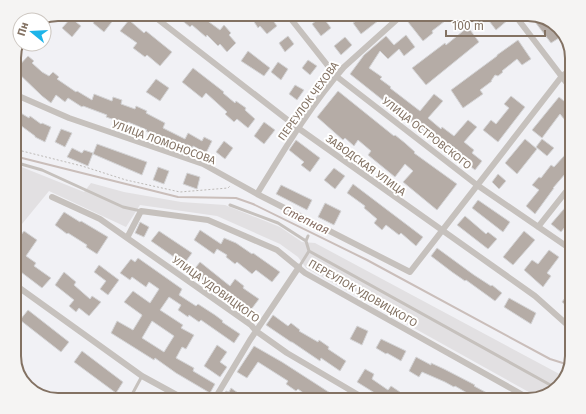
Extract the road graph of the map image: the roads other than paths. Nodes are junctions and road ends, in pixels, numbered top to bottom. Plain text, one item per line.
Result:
1 (159, 21) edge
2 (293, 21) edge
3 (395, 21) edge
4 (519, 21) edge
5 (565, 74) edge
6 (336, 76) junction
7 (562, 76) junction
8 (565, 80) edge
9 (21, 97) edge
10 (298, 128) junction
11 (21, 164) edge
12 (477, 185) junction
13 (565, 193) edge
14 (258, 194) junction
15 (52, 197) dead end
16 (230, 204) dead end
17 (141, 211) junction
18 (538, 227) junction
19 (441, 230) junction
20 (308, 236) dead end
21 (127, 238) junction
22 (306, 241) junction
23 (565, 245) edge
24 (309, 251) junction
25 (299, 267) junction
26 (21, 289) edge
27 (565, 323) edge
28 (256, 331) junction
29 (142, 376) junction
30 (550, 385) edge
31 (133, 393) edge
32 (173, 393) edge
33 (218, 393) edge
34 (355, 393) edge
35 (519, 393) edge

1 - 10 street, ЗАВОДСКАЯ УЛИЦА
2 - 6 street, УЛИЦА ОСТРОВСКОГО
3 - 6 street, ПЕРЕУЛОК ЧЕХОВА
4 - 7 street
5 - 7 street
6 - 10 street, ПЕРЕУЛОК ЧЕХОВА
6 - 12 street, УЛИЦА ОСТРОВСКОГО
7 - 8 street
7 - 12 street
9 - 14 street, УЛИЦА ЛОМОНОСОВА
10 - 14 street, ПЕРЕУЛОК ЧЕХОВА
10 - 19 street, ЗАВОДСКАЯ УЛИЦА
11 - 17 lane
12 - 18 street, УЛИЦА ОСТРОВСКОГО
12 - 19 street
13 - 18 street
14 - 19 street, УЛИЦА ЛОМОНОСОВА
15 - 21 street, УЛИЦА УДОВИЦКОГО
16 - 22 lane
17 - 21 street
17 - 25 street, ПЕРЕУЛОК УДОВИЦКОГО
18 - 23 street, УЛИЦА ОСТРОВСКОГО
19 - 27 street, ЗАВОДСКАЯ УЛИЦА
20 - 22 lane
21 - 28 street, УЛИЦА УДОВИЦКОГО
22 - 24 lane
24 - 25 lane
24 - 30 lane
25 - 28 street
25 - 35 street, ПЕРЕУЛОК УДОВИЦКОГО
26 - 29 street
28 - 33 street
28 - 34 street, УЛИЦА УДОВИЦКОГО
29 - 31 lane
29 - 32 street

